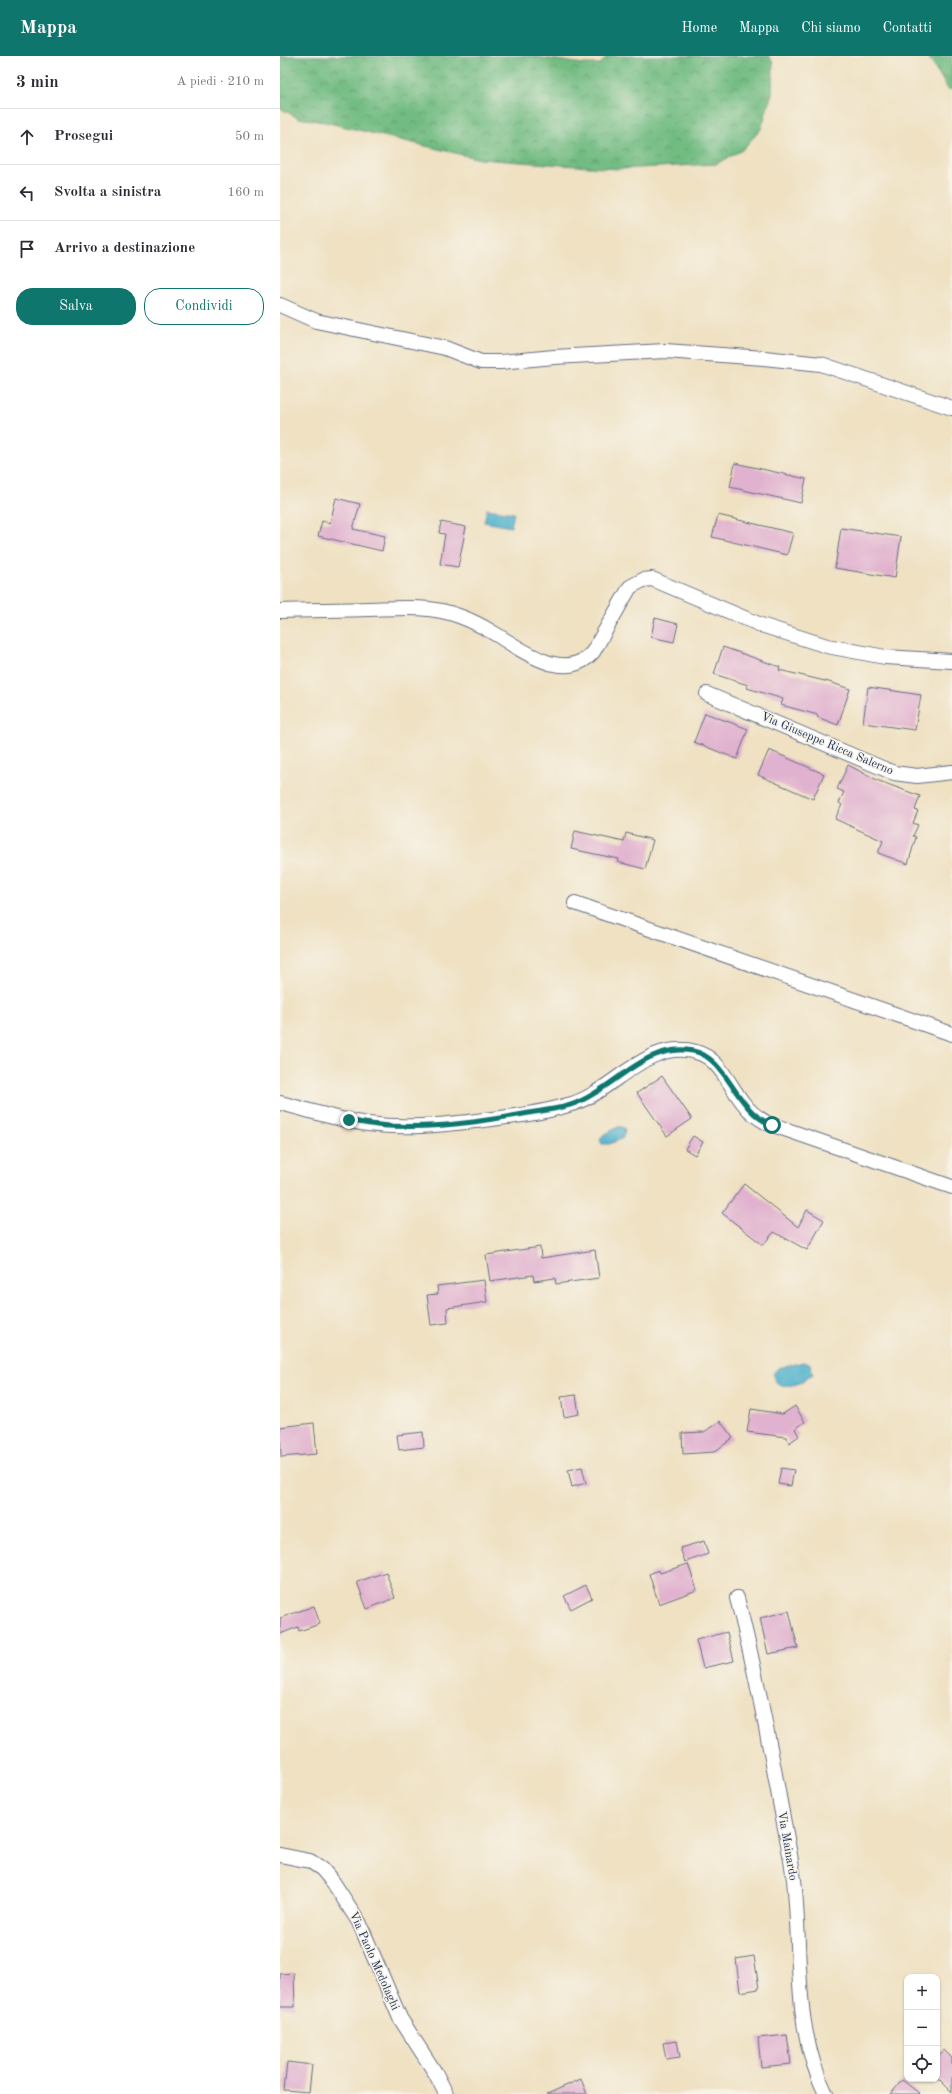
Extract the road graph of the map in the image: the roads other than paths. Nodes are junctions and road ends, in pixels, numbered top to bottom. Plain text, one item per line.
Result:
1 (280, 305) edge
2 (952, 408) edge
3 (280, 611) edge
4 (952, 661) edge
5 (707, 694) dead end
6 (952, 772) edge
7 (575, 903) dead end
8 (952, 1034) edge
9 (280, 1103) edge
10 (952, 1187) edge
11 (737, 1598) dead end
12 (280, 1855) edge
13 (446, 2094) edge
14 (826, 2094) edge

1 - 2 street
3 - 4 street
5 - 6 street, Via Giuseppe Ricca Salerno
7 - 8 street
9 - 10 street
11 - 14 street, Via Mainardo
12 - 13 street, Via Paolo Medolaghi

